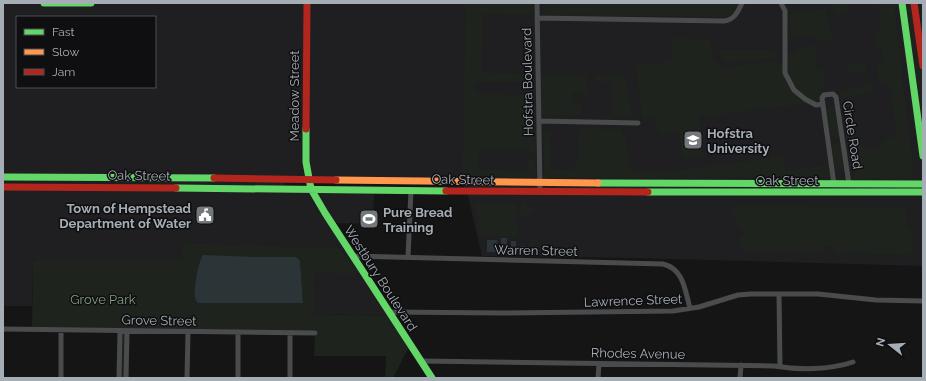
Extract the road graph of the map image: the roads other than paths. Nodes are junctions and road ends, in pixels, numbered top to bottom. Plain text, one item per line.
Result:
1 (44, 3) edge
2 (91, 3) edge
3 (307, 3) edge
4 (537, 3) edge
5 (742, 3) edge
6 (780, 3) edge
7 (902, 3) edge
8 (914, 3) edge
9 (537, 18) junction
10 (923, 66) edge
11 (823, 104) junction
12 (539, 122) junction
13 (638, 124) dead end
14 (923, 156) edge
15 (3, 177) edge
16 (131, 178) junction
17 (218, 178) junction
18 (309, 180) junction
19 (540, 183) junction
20 (687, 184) junction
21 (834, 184) junction
22 (849, 184) junction
23 (923, 184) edge
24 (3, 187) edge
25 (131, 187) junction
26 (218, 188) junction
27 (311, 190) junction
28 (327, 190) junction
29 (411, 190) junction
30 (540, 192) junction
31 (687, 192) junction
32 (923, 192) edge
33 (320, 204) junction
34 (353, 256) junction
35 (408, 257) junction
36 (779, 294) junction
37 (923, 301) edge
38 (690, 308) junction
39 (389, 312) junction
40 (3, 329) edge
41 (61, 330) junction
42 (120, 331) junction
43 (127, 331) junction
44 (188, 332) junction
45 (238, 332) junction
46 (290, 333) junction
47 (315, 333) dead end
48 (421, 361) junction
49 (853, 362) dead end
50 (598, 364) junction
51 (741, 365) junction
52 (780, 367) junction
53 (61, 378) edge
54 (119, 378) edge
55 (126, 378) edge
56 (187, 378) edge
57 (238, 378) edge
58 (290, 378) edge
59 (432, 378) edge
60 (598, 378) edge
61 (740, 378) edge

1 - 2 street
3 - 18 street, Meadow Street
4 - 9 street
5 - 9 street, Hofstra Boulevard
6 - 11 street
7 - 14 street
8 - 10 street
9 - 12 street, Hofstra Boulevard
11 - 21 street, Circle Road
11 - 22 street, Circle Road
12 - 13 street
12 - 19 street, Hofstra Boulevard
15 - 16 street, Oak Street
16 - 17 street, Oak Street
16 - 25 street
17 - 18 street, Oak Street
17 - 26 street
18 - 19 street, Oak Street
18 - 27 street, Meadow Street
19 - 20 street, Oak Street
19 - 30 street, Hofstra Boulevard
20 - 21 street, Oak Street
20 - 31 street
21 - 22 street, Oak Street
22 - 23 street, Oak Street
24 - 25 street, Oak Street
25 - 26 street, Oak Street
26 - 27 street, Oak Street
27 - 28 street, Oak Street
27 - 33 street, Westbury Boulevard
28 - 29 street, Oak Street
28 - 33 street
29 - 30 street, Oak Street
29 - 35 street
30 - 31 street, Oak Street
31 - 32 street, Oak Street
33 - 34 street, Westbury Boulevard
34 - 35 street, Warren Street
34 - 39 street, Westbury Boulevard
35 - 38 street, Warren Street
36 - 37 street, Lawrence Street
36 - 38 street, Lawrence Street
36 - 52 street
38 - 39 street, Lawrence Street
39 - 48 street, Westbury Boulevard
40 - 41 street, Grove Street
41 - 42 street, Grove Street
41 - 53 street
42 - 43 street, Grove Street
42 - 54 street
43 - 44 street, Grove Street
43 - 55 street
44 - 45 street, Grove Street
44 - 56 street
45 - 46 street, Grove Street
45 - 57 street
46 - 47 street, Grove Street
46 - 58 street
48 - 50 street, Rhodes Avenue
48 - 59 street, Westbury Boulevard
49 - 52 street, Rhodes Avenue
50 - 51 street, Rhodes Avenue
50 - 60 street
51 - 52 street, Rhodes Avenue
51 - 61 street

